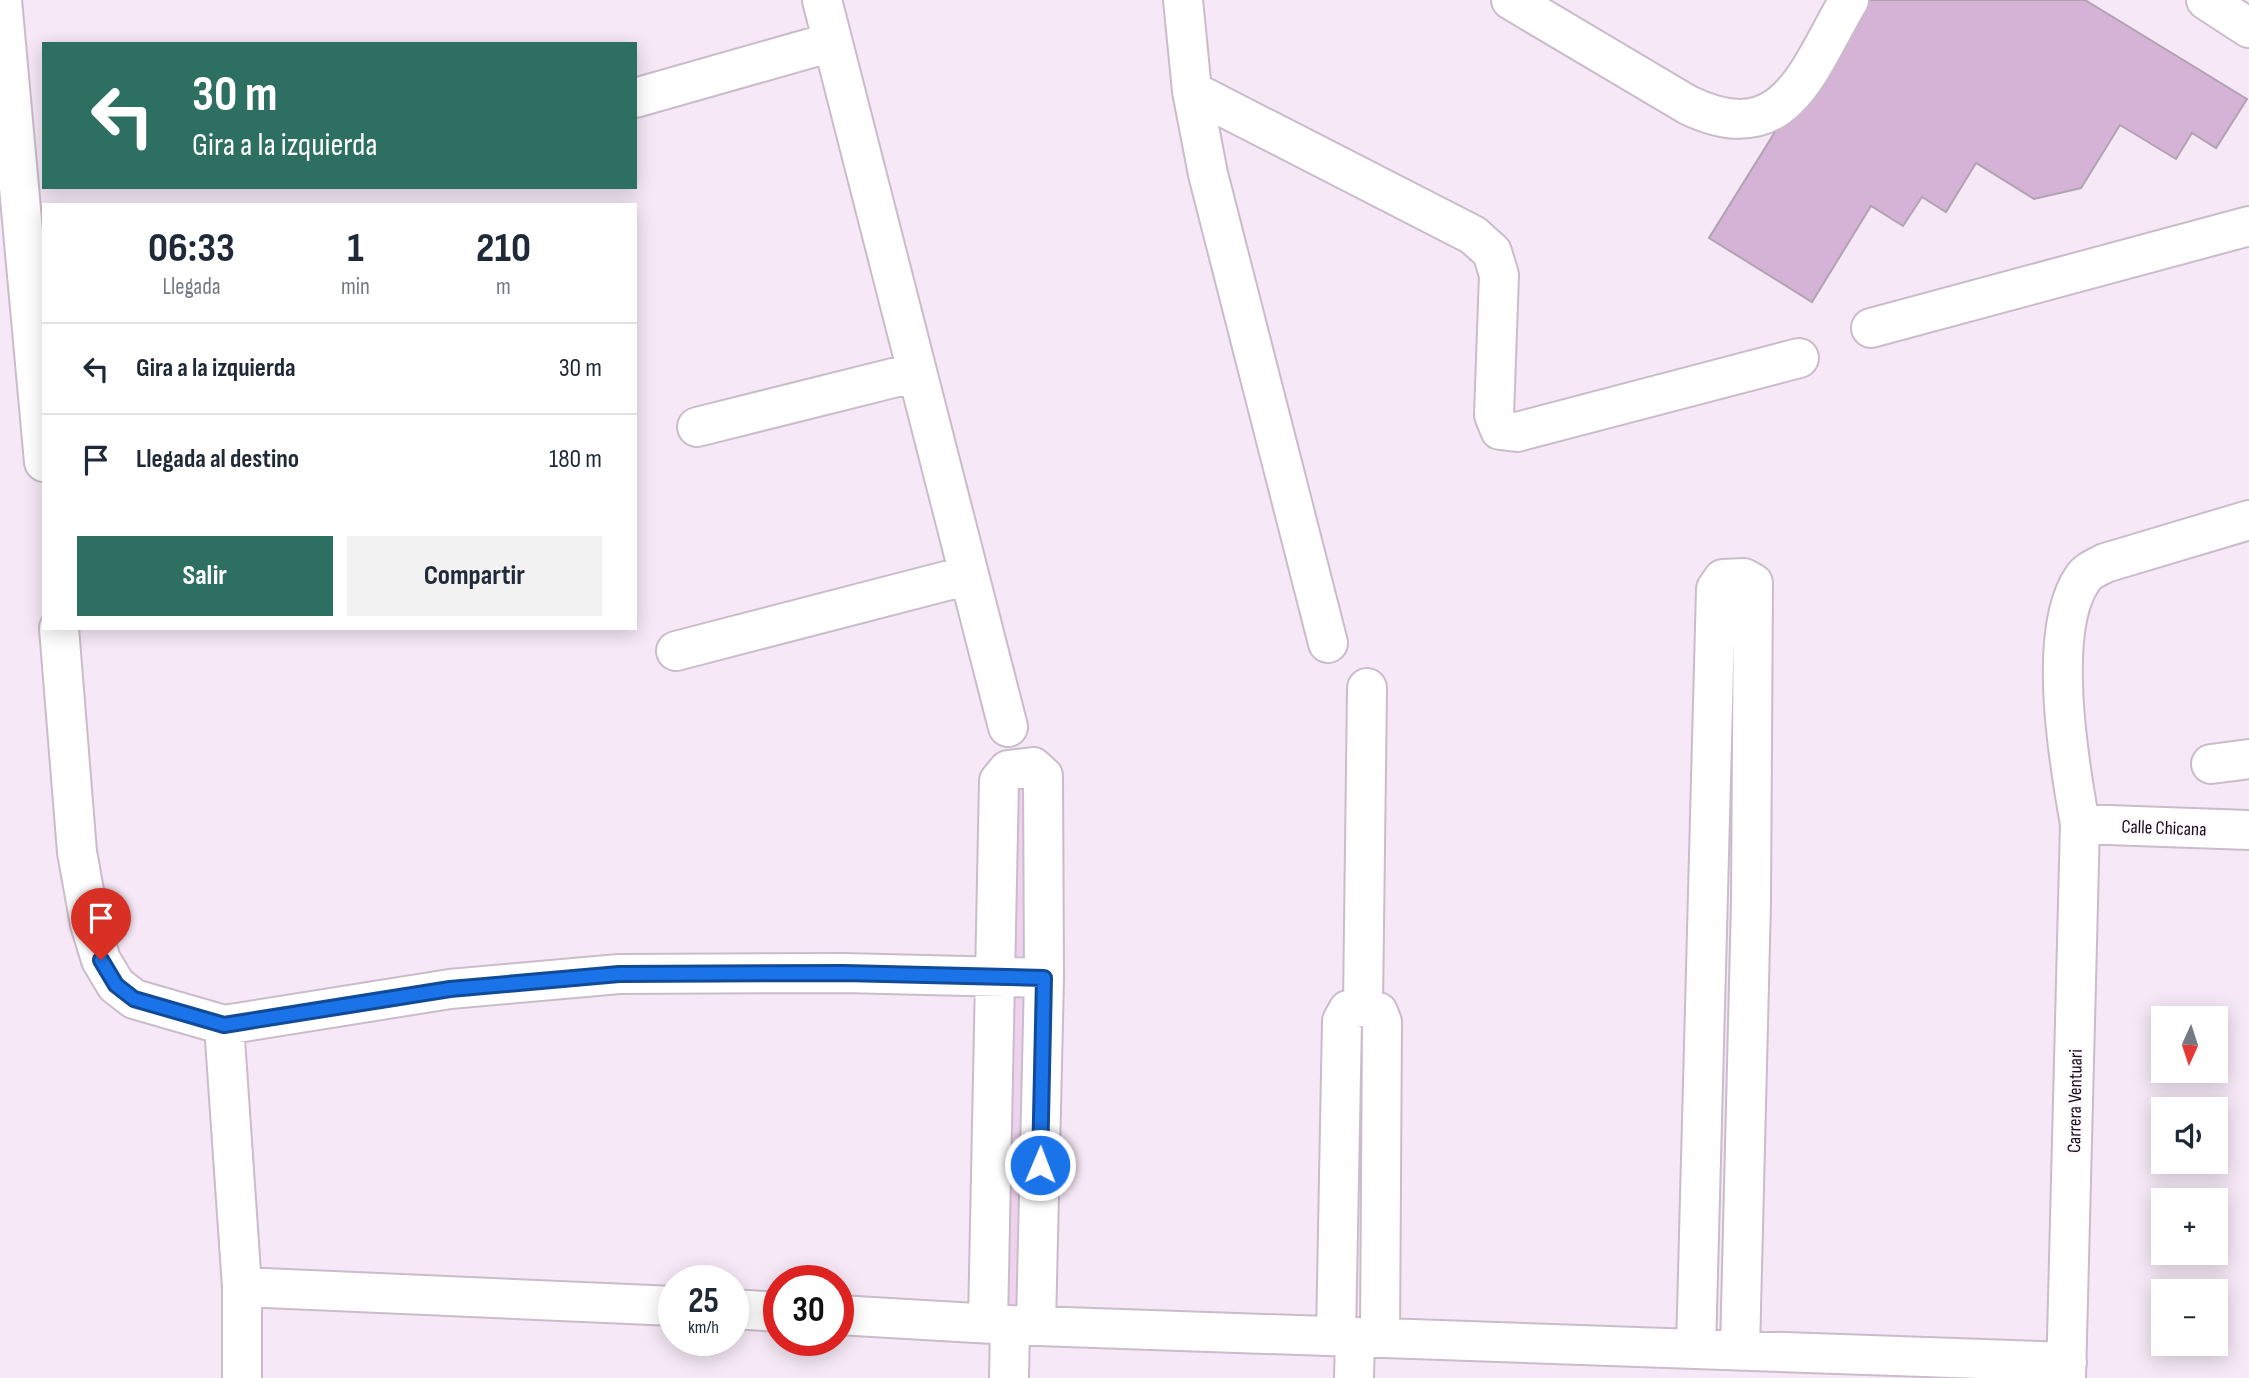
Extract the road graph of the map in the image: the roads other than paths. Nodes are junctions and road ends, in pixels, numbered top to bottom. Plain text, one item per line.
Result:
1 (2, 0) edge
2 (822, 0) edge
3 (1183, 0) edge
4 (1511, 0) edge
5 (1849, 0) edge
6 (2206, 0) edge
7 (2249, 28) edge
8 (832, 42) junction
9 (1192, 91) junction
10 (637, 97) edge
11 (2249, 226) edge
12 (1871, 328) dead end
13 (1798, 358) dead end
14 (917, 372) junction
15 (697, 427) dead end
16 (42, 440) edge
17 (2249, 520) edge
18 (969, 575) junction
19 (59, 630) edge
20 (1328, 643) dead end
21 (676, 651) dead end
22 (1367, 688) dead end
23 (1008, 727) dead end
24 (2249, 759) edge
25 (2211, 764) dead end
26 (2080, 824) junction
27 (2249, 830) edge
28 (1708, 901) junction
29 (1751, 902) junction
30 (995, 976) junction
31 (1044, 978) junction
32 (224, 1025) junction
33 (242, 1287) junction
34 (658, 1305) edge
35 (854, 1316) edge
36 (1012, 1325) junction
37 (1357, 1337) junction
38 (1717, 1356) edge
39 (2066, 1370) edge
40 (242, 1378) edge
41 (1009, 1378) edge
42 (1354, 1378) edge

1 - 16 street
2 - 8 street
3 - 9 street
4 - 5 street
6 - 7 street
8 - 10 street
8 - 14 street
9 - 13 street
9 - 20 street
11 - 12 street
14 - 15 street
14 - 18 street
17 - 26 street, Carrera Ventuari
18 - 21 street
18 - 23 street
19 - 32 street
22 - 37 street
24 - 25 street
26 - 27 street, Calle Chicana
26 - 39 street, Carrera Ventuari
28 - 29 street
28 - 29 street
28 - 38 street
29 - 38 street
30 - 31 street
30 - 31 street
30 - 32 street
30 - 36 street
31 - 36 street
32 - 33 street
33 - 34 street
33 - 40 street
35 - 36 street
36 - 37 street
36 - 41 street
37 - 38 street
37 - 42 street
38 - 39 street

